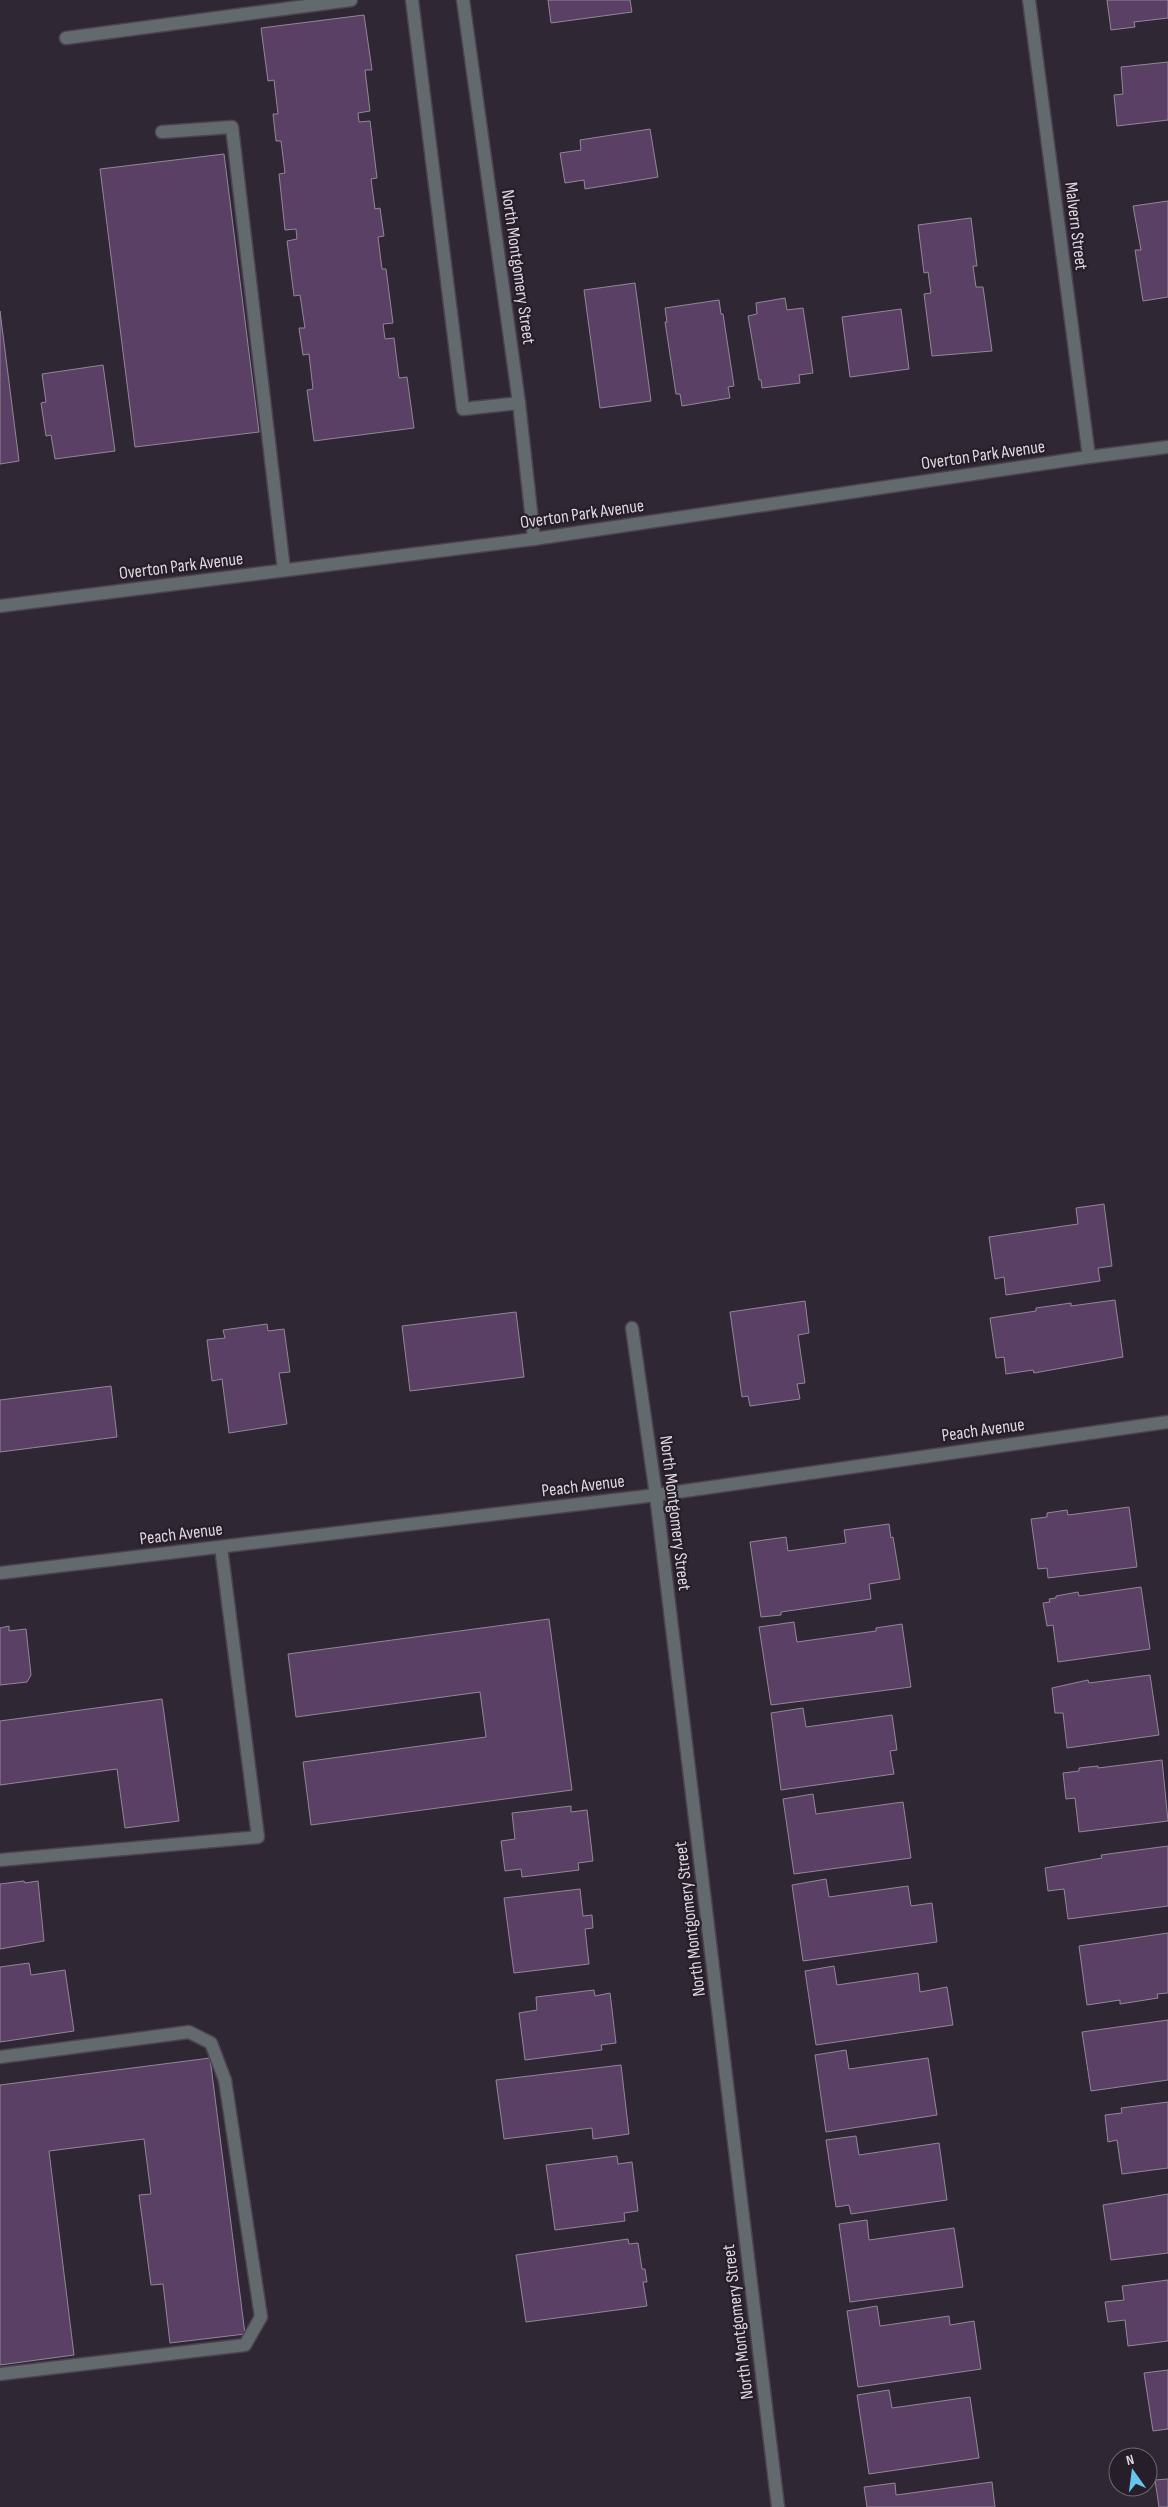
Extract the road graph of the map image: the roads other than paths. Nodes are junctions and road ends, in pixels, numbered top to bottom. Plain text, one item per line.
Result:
1 (351, 0) edge
2 (412, 0) edge
3 (462, 0) edge
4 (1029, 0) edge
5 (66, 38) dead end
6 (162, 132) dead end
7 (520, 403) junction
8 (1168, 447) edge
9 (1089, 457) junction
10 (534, 539) junction
11 (284, 570) junction
12 (0, 606) edge
13 (632, 1328) dead end
14 (1168, 1422) edge
15 (656, 1494) junction
16 (221, 1547) junction
17 (0, 1573) edge
18 (0, 1860) edge
19 (0, 2057) edge
20 (0, 2374) edge
21 (778, 2507) edge

1 - 5 street
2 - 7 street
3 - 7 street, North Montgomery Street
4 - 9 street, Malvern Street
6 - 11 street
7 - 10 street, North Montgomery Street
8 - 9 street, Overton Park Avenue
9 - 10 street, Overton Park Avenue
10 - 11 street, Overton Park Avenue
11 - 12 street, Overton Park Avenue
13 - 15 street, North Montgomery Street
14 - 15 street, Peach Avenue
15 - 16 street, Peach Avenue
15 - 21 street, North Montgomery Street
16 - 17 street, Peach Avenue
16 - 18 street
19 - 20 street

